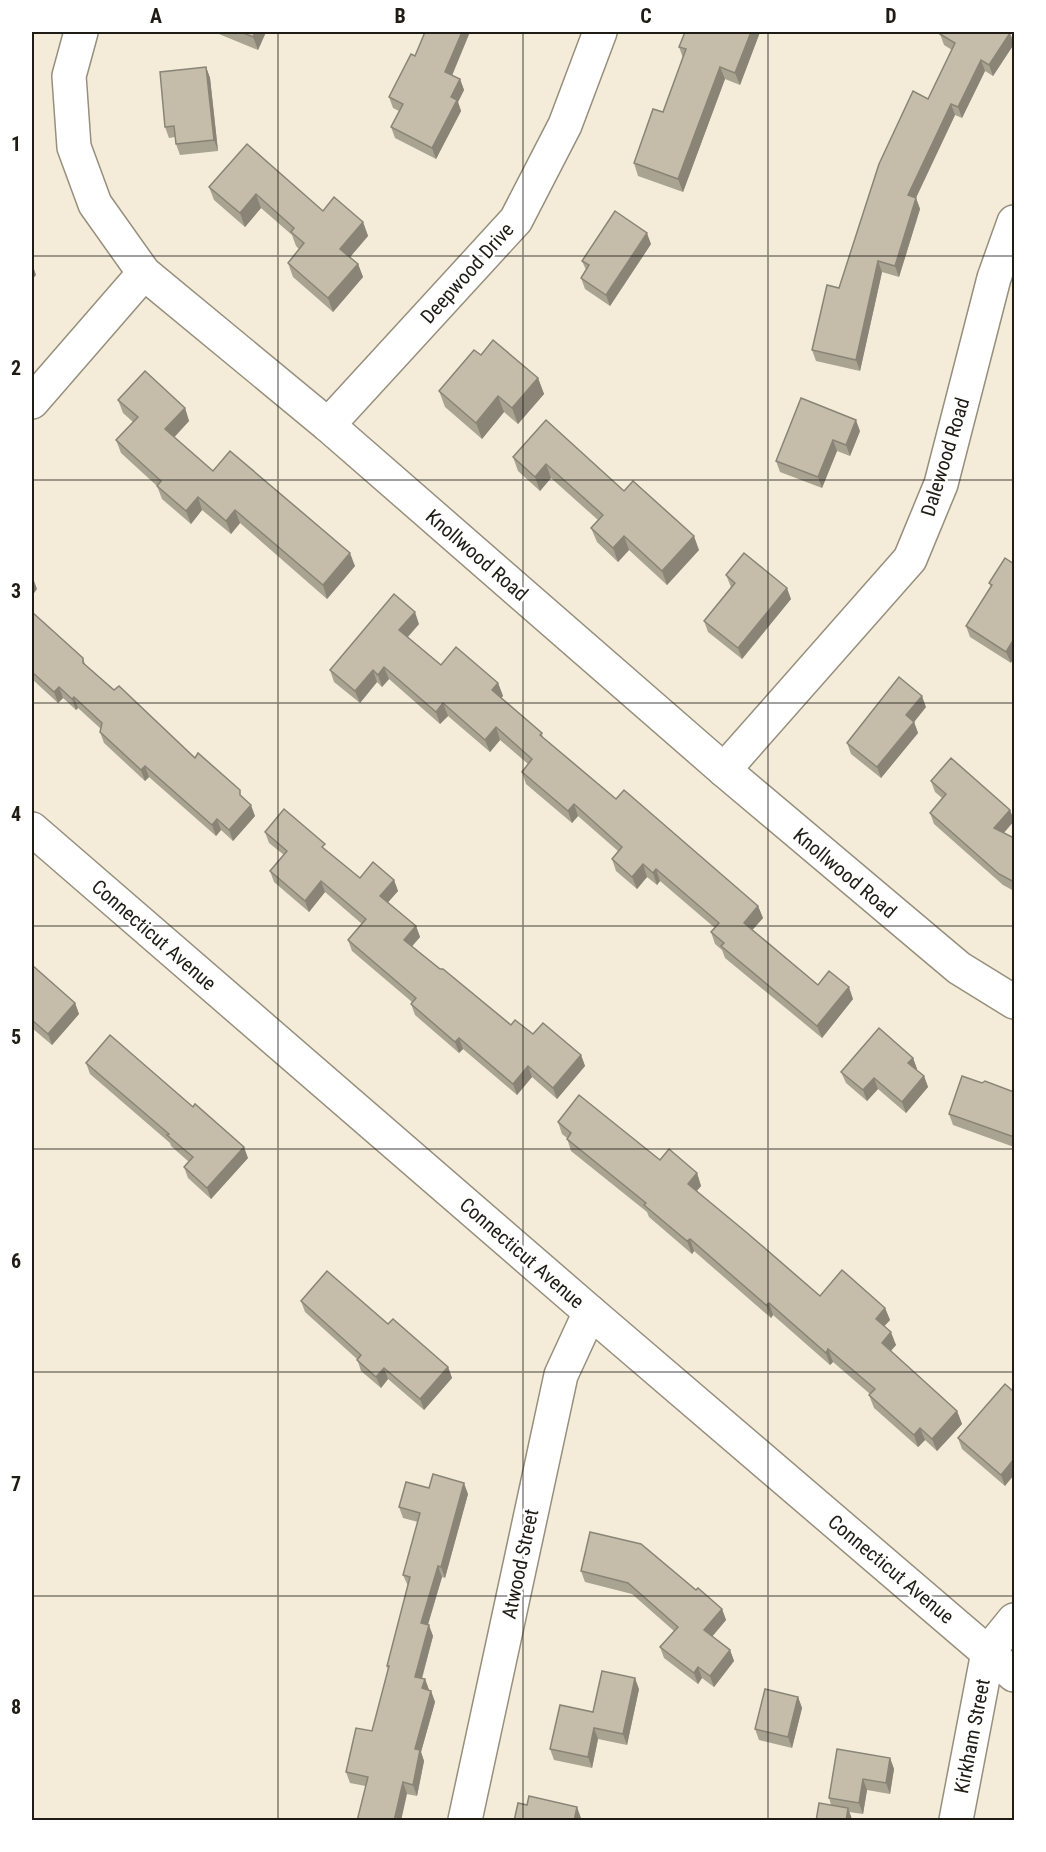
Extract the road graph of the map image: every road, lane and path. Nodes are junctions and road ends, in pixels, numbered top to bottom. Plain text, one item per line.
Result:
1 (81, 32) edge
2 (600, 32) edge
3 (1014, 222) edge
4 (144, 273) junction
5 (32, 402) edge
6 (328, 425) junction
7 (724, 770) junction
8 (33, 833) edge
9 (1014, 1002) edge
10 (591, 1312) junction
11 (1014, 1620) edge
12 (988, 1652) junction
13 (1014, 1675) edge
14 (465, 1821) edge
15 (956, 1821) edge

1 - 4 street, Knollwood Road
2 - 6 street, Deepwood Drive
3 - 7 street, Dalewood Road
4 - 5 street
4 - 6 street, Knollwood Road
6 - 7 street, Knollwood Road
7 - 9 street, Knollwood Road
8 - 10 street, Connecticut Avenue
10 - 12 street, Connecticut Avenue
10 - 14 street, Atwood Street
11 - 12 street
12 - 13 street, Connecticut Avenue
12 - 15 street, Kirkham Street

